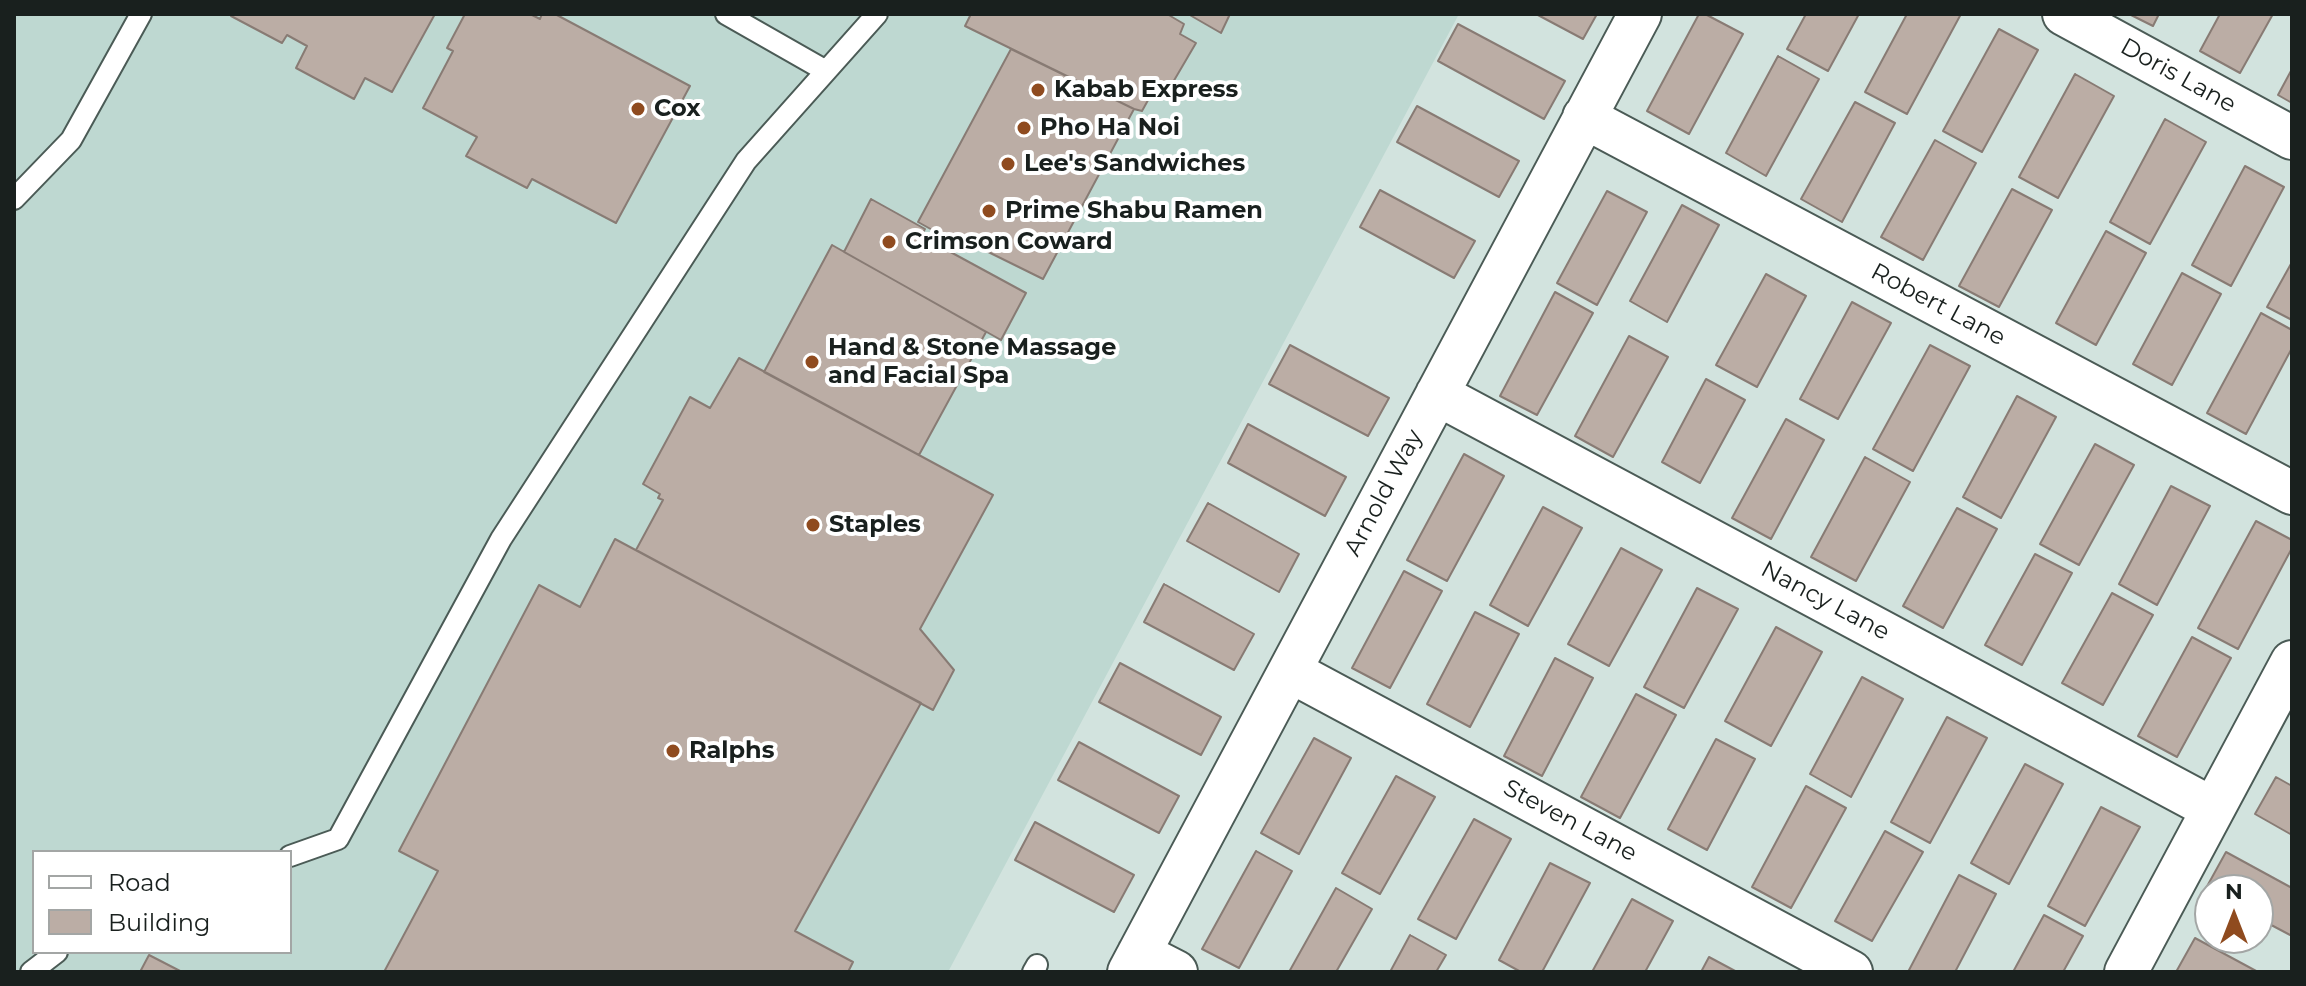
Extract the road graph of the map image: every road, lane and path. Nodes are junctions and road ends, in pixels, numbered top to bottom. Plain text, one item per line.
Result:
1 (141, 14) edge
2 (726, 14) edge
3 (877, 14) edge
4 (1640, 14) edge
5 (2064, 14) edge
6 (826, 71) junction
7 (1584, 117) junction
8 (2292, 138) edge
9 (14, 199) edge
10 (1437, 394) junction
11 (2292, 493) edge
12 (2292, 662) edge
13 (1290, 671) junction
14 (2213, 809) junction
15 (292, 855) edge
16 (54, 954) edge
17 (1134, 962) edge
18 (31, 972) edge
19 (1176, 972) edge
20 (1851, 972) edge
21 (2126, 972) edge

1 - 9 lane
2 - 6 lane
3 - 6 lane
4 - 7 street, Arnold Way
5 - 8 street, Doris Lane
6 - 15 lane
7 - 10 street, Arnold Way
7 - 11 street, Robert Lane
10 - 13 street, Arnold Way
10 - 14 street, Nancy Lane
12 - 14 street
13 - 17 street, Arnold Way
13 - 20 street, Steven Lane
14 - 21 street
16 - 18 lane
17 - 19 street

